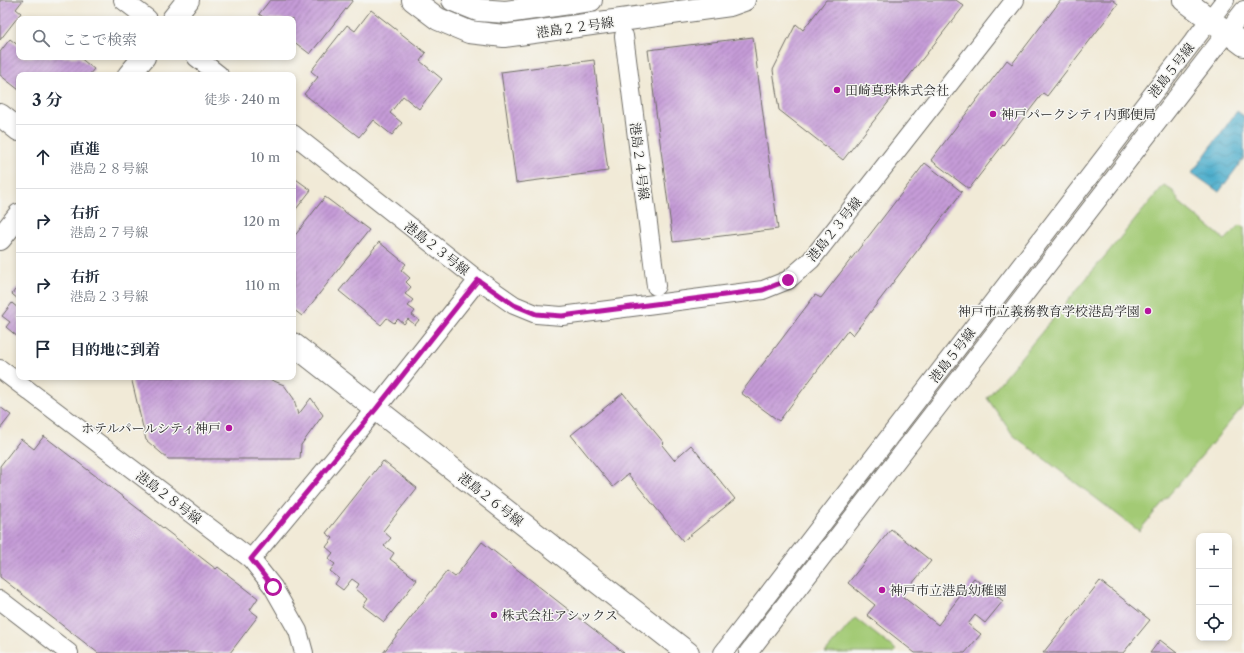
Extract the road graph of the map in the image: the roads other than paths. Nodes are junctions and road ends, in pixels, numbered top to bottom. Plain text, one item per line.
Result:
1 (123, 0) edge
2 (188, 0) edge
3 (413, 0) edge
4 (452, 0) edge
5 (591, 0) edge
6 (744, 0) edge
7 (1015, 0) edge
8 (1184, 0) edge
9 (1225, 0) edge
10 (1244, 10) edge
11 (144, 16) edge
12 (175, 16) edge
13 (1210, 19) junction
14 (1227, 32) junction
15 (624, 36) dead end
16 (1244, 46) edge
17 (142, 60) edge
18 (200, 60) edge
19 (132, 72) edge
20 (215, 72) edge
21 (0, 116) edge
22 (16, 128) edge
23 (296, 136) edge
24 (16, 219) edge
25 (0, 239) edge
26 (478, 280) junction
27 (656, 286) dead end
28 (296, 346) edge
29 (0, 369) edge
30 (376, 409) junction
31 (251, 559) junction
32 (0, 600) edge
33 (69, 653) edge
34 (304, 653) edge
35 (688, 653) edge
36 (722, 653) edge
37 (748, 653) edge

1 - 11 street
2 - 12 street
3 - 6 street, 港島２２号線
4 - 5 street, 港島２２号線
7 - 26 street, 港島２３号線
8 - 13 street
9 - 13 street, 港島５号線
10 - 14 street, 港島５号線
13 - 14 street
13 - 36 street, 港島５号線
14 - 16 street
14 - 37 street, 港島５号線
15 - 27 street, 港島２４号線
17 - 19 street
18 - 20 street
21 - 22 street
23 - 26 street, 港島２３号線
24 - 25 street
26 - 30 street
28 - 30 street, 港島２６号線
29 - 31 street, 港島２８号線
30 - 31 street
30 - 35 street, 港島２６号線
31 - 34 street, 港島２８号線
32 - 33 street

